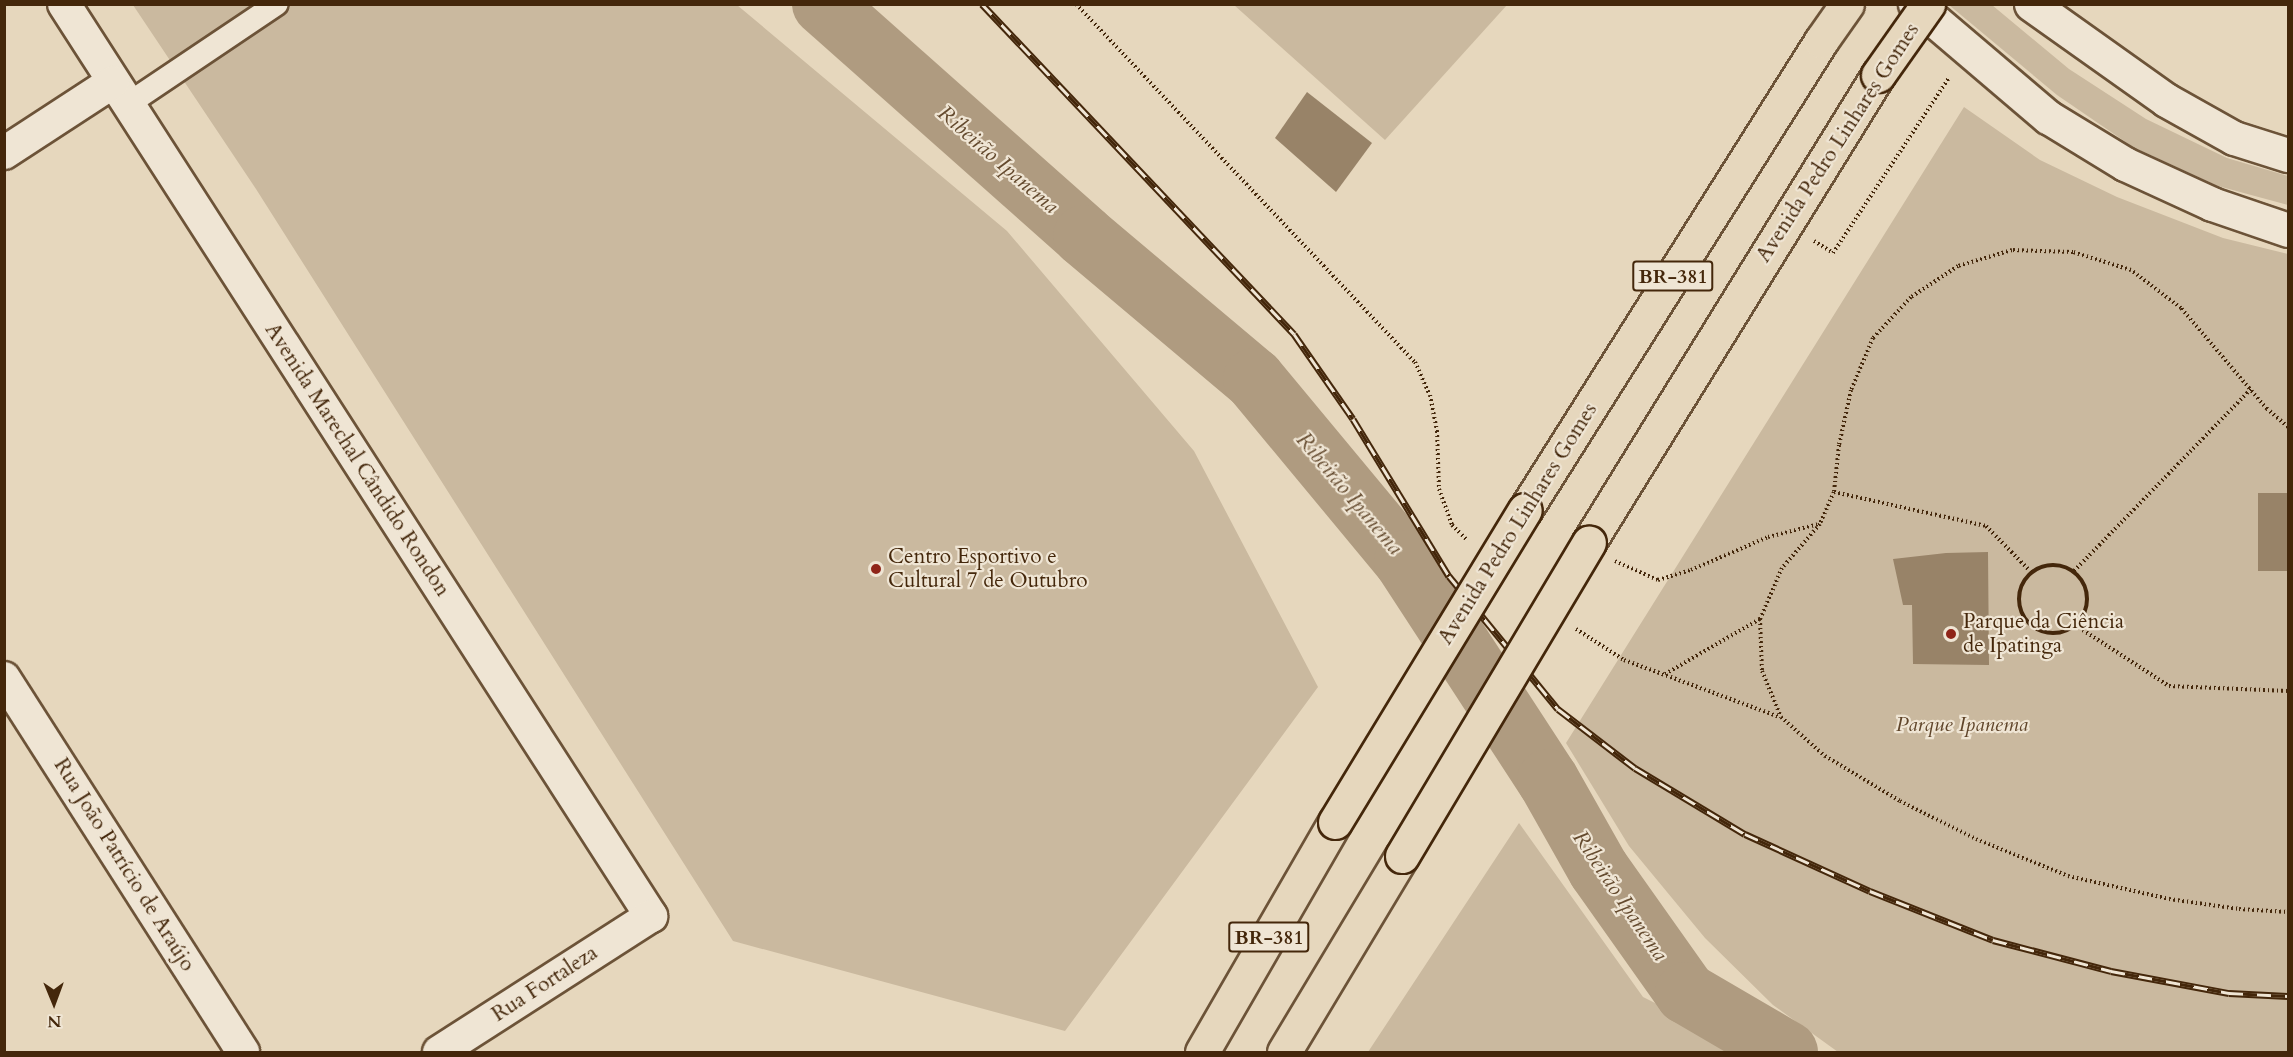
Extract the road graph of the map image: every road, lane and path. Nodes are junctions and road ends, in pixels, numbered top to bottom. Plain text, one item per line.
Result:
1 (64, 4) edge
2 (277, 4) edge
3 (1076, 4) edge
4 (1847, 4) edge
5 (1915, 4) edge
6 (1928, 4) edge
7 (2031, 4) edge
8 (1949, 78) dead end
9 (120, 93) junction
10 (4, 153) edge
11 (2289, 154) edge
12 (2289, 230) edge
13 (1809, 238) dead end
14 (2251, 388) junction
15 (2289, 427) edge
16 (1834, 492) junction
17 (1820, 524) junction
18 (1474, 547) dead end
19 (1600, 550) junction
20 (2074, 571) junction
21 (2031, 572) junction
22 (1760, 619) junction
23 (1566, 622) dead end
24 (2075, 625) junction
25 (1664, 674) junction
26 (4, 678) edge
27 (2289, 691) edge
28 (1781, 717) junction
29 (2289, 912) edge
30 (651, 916) joint
31 (243, 1053) edge
32 (439, 1053) edge
33 (1202, 1053) edge
34 (1284, 1053) edge

1 - 9 street, Avenida Marechal Cândido Rondon
2 - 9 street
3 - 18 path
4 - 33 highway, Avenida Pedro Linhares Gomes / BR-381, bridge
5 - 12 main road
6 - 19 highway, Avenida Pedro Linhares Gomes / BR-381, bridge
7 - 11 main road
8 - 13 path
9 - 10 street
9 - 30 street, Avenida Marechal Cândido Rondon
14 - 15 path
14 - 16 path
14 - 20 path
16 - 17 path
16 - 21 path
17 - 19 path
17 - 22 path
19 - 34 highway, Avenida Pedro Linhares Gomes / BR-381, bridge
20 - 21 path
20 - 24 path
21 - 24 path
22 - 25 path
22 - 28 path
23 - 25 path
24 - 27 path
25 - 28 path
26 - 31 street, Rua João Patrício de Araújo
28 - 29 path
30 - 32 street, Rua Fortaleza

